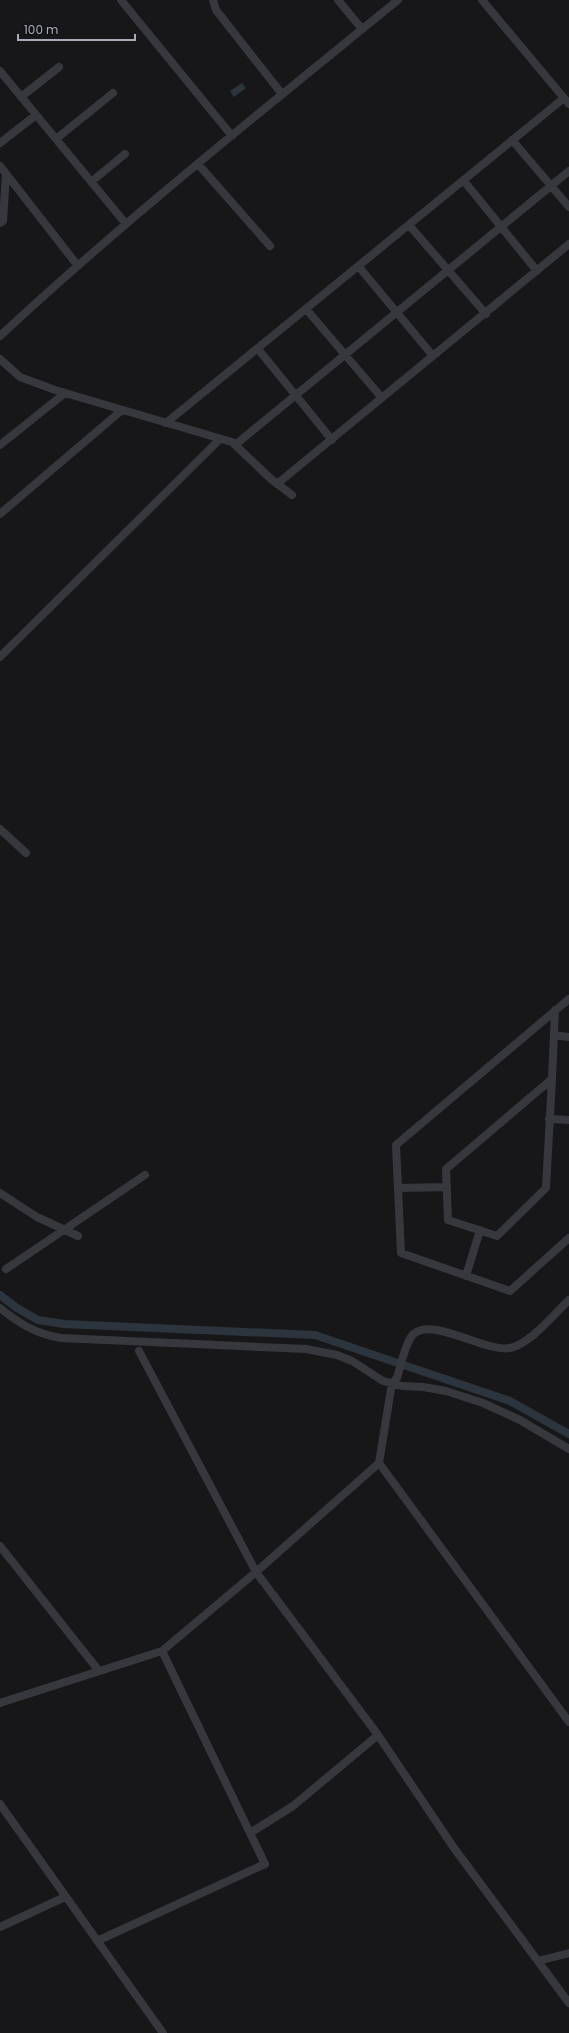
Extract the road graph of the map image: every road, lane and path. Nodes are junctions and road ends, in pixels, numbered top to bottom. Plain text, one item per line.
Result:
1 (121, 0) edge
2 (213, 0) edge
3 (338, 0) edge
4 (398, 0) edge
5 (482, 0) edge
6 (362, 29) junction
7 (59, 67) dead end
8 (0, 71) edge
9 (113, 93) dead end
10 (282, 94) junction
11 (21, 96) junction
12 (566, 101) edge
13 (36, 115) junction
14 (232, 136) junction
15 (56, 139) junction
16 (512, 140) junction
17 (0, 143) edge
18 (125, 154) dead end
19 (198, 164) junction
20 (0, 166) edge
21 (569, 170) edge
22 (6, 174) junction
23 (464, 181) junction
24 (91, 182) junction
25 (551, 185) junction
26 (569, 207) edge
27 (0, 223) edge
28 (126, 224) junction
29 (409, 225) junction
30 (500, 228) junction
31 (569, 244) edge
32 (270, 246) dead end
33 (78, 266) junction
34 (358, 267) junction
35 (447, 271) junction
36 (537, 271) junction
37 (306, 310) junction
38 (397, 313) junction
39 (486, 314) junction
40 (0, 336) edge
41 (258, 349) junction
42 (345, 354) junction
43 (433, 356) junction
44 (0, 360) edge
45 (65, 393) junction
46 (295, 395) junction
47 (382, 398) junction
48 (122, 410) junction
49 (166, 423) junction
50 (220, 439) junction
51 (332, 440) junction
52 (0, 445) edge
53 (235, 445) junction
54 (278, 484) junction
55 (292, 495) dead end
56 (0, 514) edge
57 (0, 656) edge
58 (0, 829) edge
59 (26, 853) dead end
60 (569, 999) edge
61 (555, 1010) junction
62 (554, 1035) junction
63 (569, 1037) edge
64 (552, 1079) junction
65 (549, 1118) junction
66 (569, 1120) edge
67 (146, 1175) dead end
68 (447, 1187) junction
69 (398, 1188) junction
70 (0, 1193) edge
71 (65, 1229) junction
72 (480, 1230) junction
73 (78, 1236) dead end
74 (569, 1238) edge
75 (6, 1270) dead end
76 (466, 1276) junction
77 (569, 1300) edge
78 (0, 1308) edge
79 (139, 1351) dead end
80 (395, 1380) junction
81 (569, 1449) edge
82 (378, 1463) junction
83 (0, 1546) edge
84 (256, 1572) junction
85 (162, 1651) junction
86 (99, 1671) junction
87 (0, 1703) edge
88 (569, 1722) edge
89 (378, 1735) junction
90 (0, 1804) edge
91 (250, 1833) junction
92 (65, 1897) junction
93 (0, 1927) edge
94 (96, 1942) junction
95 (569, 1952) edge
96 (538, 1961) junction
97 (569, 2003) edge
98 (163, 2033) edge

1 - 14 street
2 - 10 street
3 - 6 street
4 - 6 street
5 - 12 street
6 - 10 street
7 - 11 street
8 - 11 street
9 - 15 street
10 - 14 street
11 - 13 street
12 - 16 street
13 - 15 street
13 - 17 street
14 - 19 street
15 - 24 street
16 - 23 street
16 - 25 street
18 - 24 street
19 - 28 street
19 - 32 street
20 - 22 street
21 - 25 street
22 - 27 street
22 - 33 street
23 - 29 street
23 - 30 street
24 - 28 street
25 - 26 street
25 - 30 street
28 - 33 street
29 - 34 street
29 - 35 street
30 - 35 street
30 - 36 street
31 - 36 street
33 - 40 street
34 - 37 street
34 - 38 street
35 - 38 street
35 - 39 street
36 - 39 street
37 - 41 street
37 - 42 street
38 - 42 street
38 - 43 street
39 - 43 street
41 - 46 street
41 - 49 street
42 - 46 street
42 - 47 street
43 - 47 street
44 - 45 street
45 - 48 street
45 - 52 street
46 - 51 street
46 - 53 street
47 - 51 street
48 - 49 street
48 - 56 street
49 - 50 street
50 - 53 street
50 - 57 street
51 - 54 street
53 - 54 street
54 - 55 street
58 - 59 street
60 - 61 street
61 - 62 street
61 - 69 street
62 - 63 street
62 - 64 street
64 - 65 street
64 - 68 street
65 - 66 street
65 - 72 street
67 - 71 street
68 - 69 street
68 - 72 street
69 - 76 street
70 - 71 street
71 - 73 street
71 - 75 street
72 - 76 street
74 - 76 street
77 - 80 street
78 - 80 street
79 - 84 street
80 - 81 street
80 - 82 street
82 - 84 street
82 - 88 street
83 - 86 street
84 - 85 street
84 - 89 street
85 - 86 street
85 - 91 street
86 - 87 street
89 - 91 street
89 - 96 street
90 - 92 street
91 - 94 street
92 - 93 street
92 - 94 street
94 - 98 street
95 - 96 street
96 - 97 street

